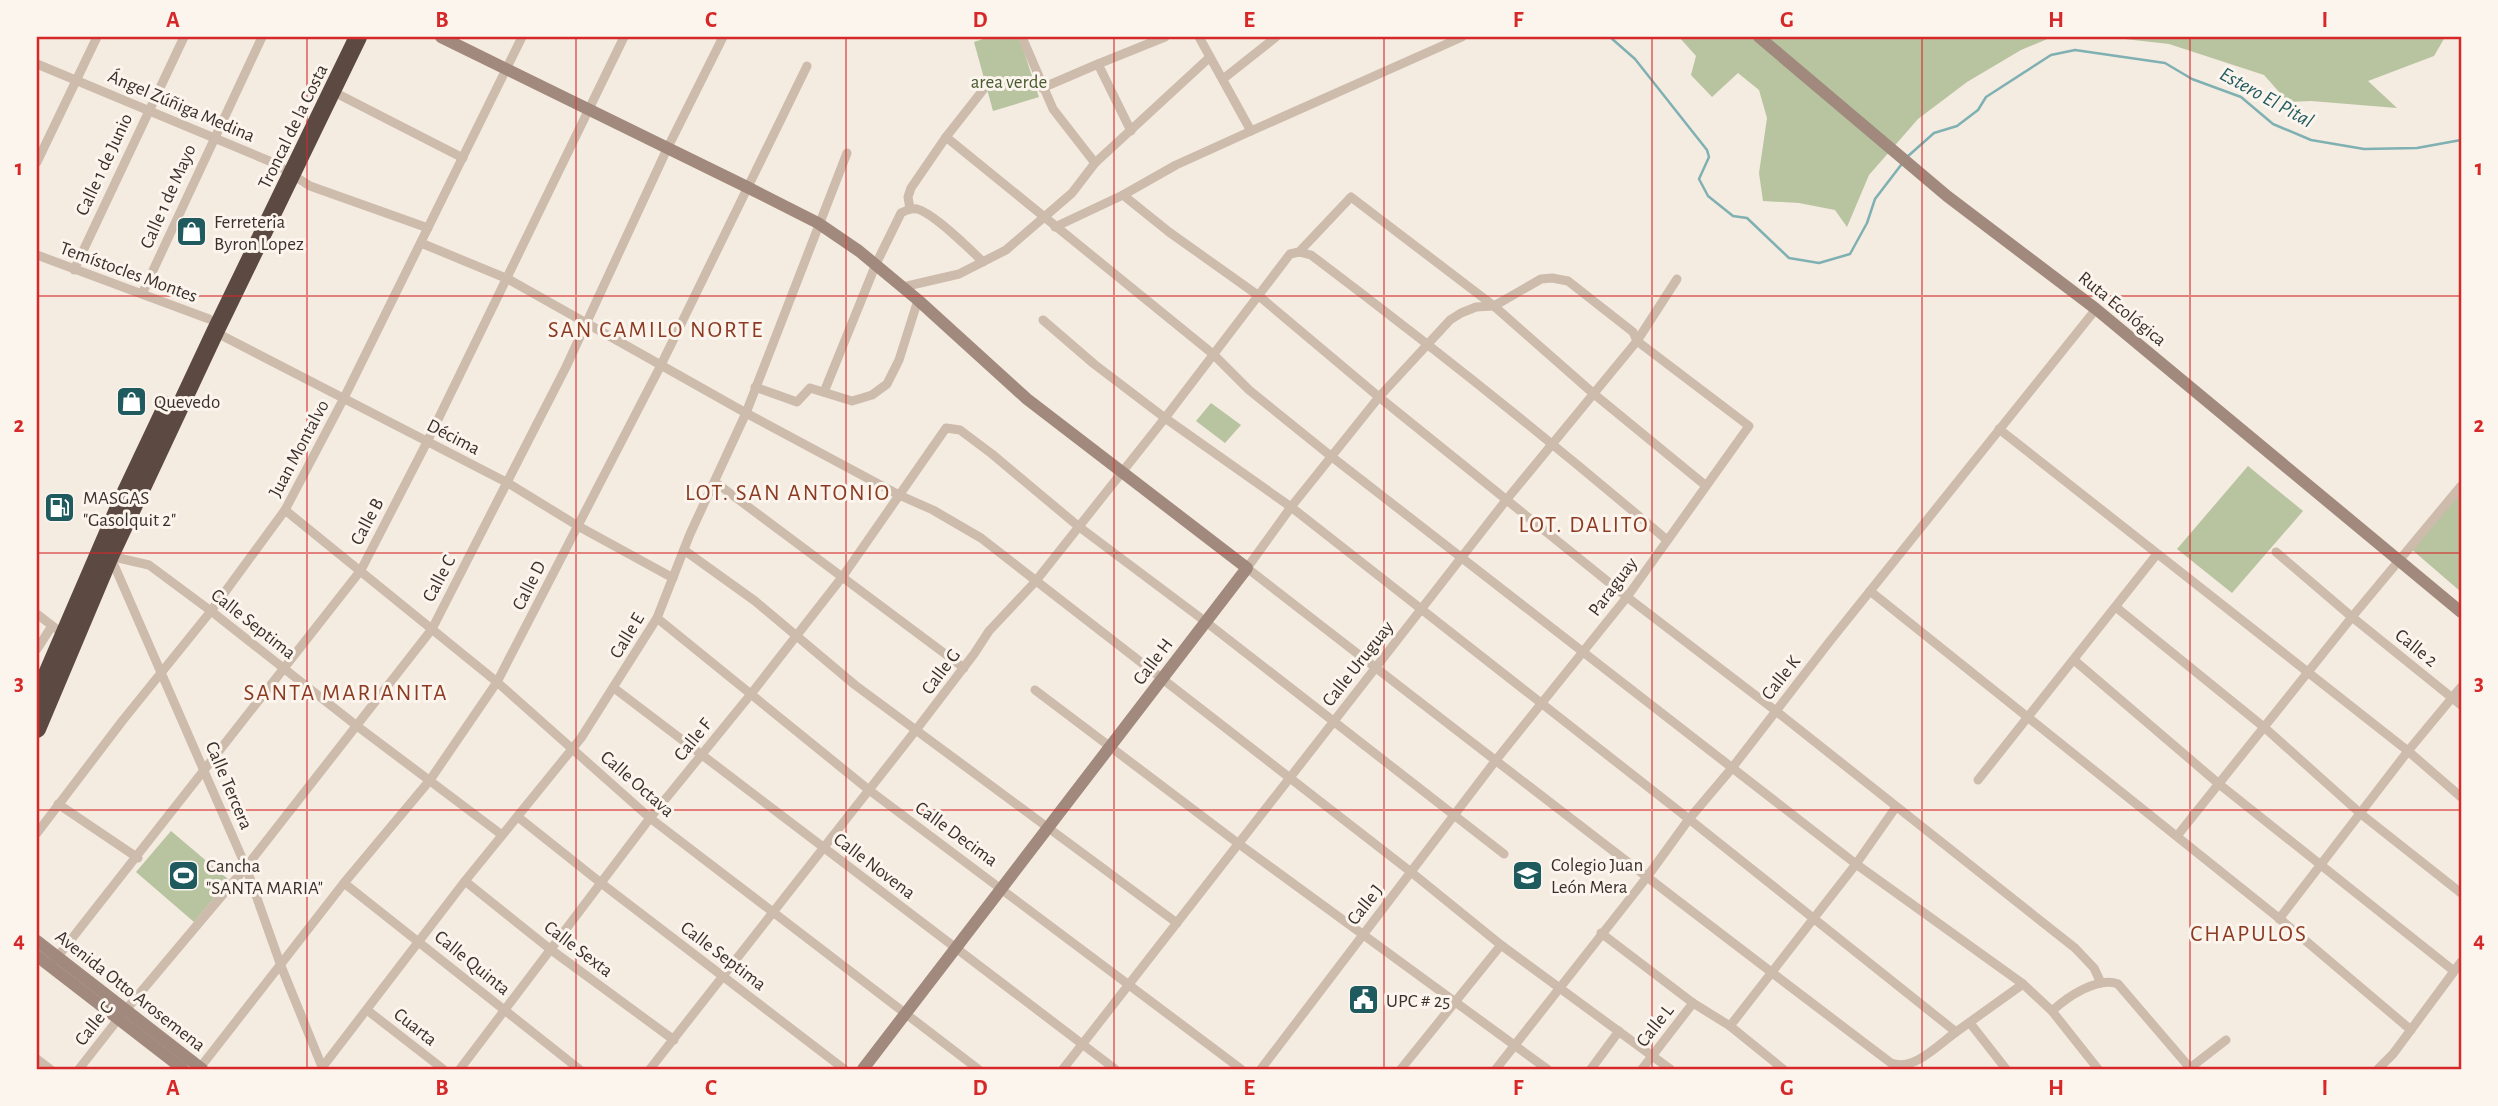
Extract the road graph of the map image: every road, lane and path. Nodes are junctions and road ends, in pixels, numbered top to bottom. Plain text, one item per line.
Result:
1 (97, 37) edge
2 (184, 37) edge
3 (262, 37) edge
4 (345, 37) edge
5 (358, 37) edge
6 (441, 37) edge
7 (522, 37) edge
8 (624, 37) edge
9 (723, 37) edge
10 (1022, 37) edge
11 (1165, 37) edge
12 (1199, 37) edge
13 (1276, 37) edge
14 (1462, 37) edge
15 (1759, 37) edge
16 (1210, 57) junction
17 (37, 64) edge
18 (1098, 64) junction
19 (807, 66) dead end
20 (507, 69) junction
21 (76, 79) junction
22 (1223, 79) junction
23 (1042, 88) junction
24 (983, 90) dead end
25 (332, 91) junction
26 (148, 109) junction
27 (589, 109) junction
28 (1131, 131) junction
29 (1251, 131) junction
30 (213, 137) junction
31 (946, 137) junction
32 (667, 149) junction
33 (847, 153) dead end
34 (463, 158) junction
35 (37, 162) edge
36 (1095, 163) junction
37 (286, 172) junction
38 (747, 187) junction
39 (1123, 195) junction
40 (910, 209) junction
41 (1043, 218) junction
42 (818, 223) junction
43 (428, 228) junction
44 (1055, 228) junction
45 (421, 243) junction
46 (1299, 252) junction
47 (37, 255) edge
48 (983, 262) junction
49 (876, 264) junction
50 (74, 270) junction
51 (508, 279) junction
52 (1676, 279) dead end
53 (903, 287) junction
54 (142, 294) junction
55 (1259, 296) junction
56 (918, 300) junction
57 (1494, 306) junction
58 (2096, 309) junction
59 (1043, 320) dead end
60 (587, 322) junction
61 (212, 326) junction
62 (1637, 341) junction
63 (1429, 343) junction
64 (1213, 354) junction
65 (661, 365) junction
66 (755, 387) junction
67 (824, 392) junction
68 (1594, 394) junction
69 (1380, 397) junction
70 (344, 398) junction
71 (746, 413) junction
72 (1165, 418) junction
73 (1749, 426) joint
74 (1999, 429) junction
75 (427, 442) junction
76 (1553, 443) junction
77 (1332, 457) junction
78 (1122, 470) junction
79 (715, 482) junction
80 (508, 483) junction
81 (1705, 485) junction
82 (2461, 485) edge
83 (899, 495) junction
84 (1507, 499) junction
85 (1291, 507) junction
86 (285, 510) junction
87 (578, 526) junction
88 (1078, 526) junction
89 (1667, 540) junction
90 (684, 550) junction
91 (2276, 552) dead end
92 (2157, 554) junction
93 (110, 556) junction
94 (1462, 558) junction
95 (2399, 563) junction
96 (1247, 568) junction
97 (361, 570) junction
98 (843, 576) junction
99 (673, 578) junction
100 (1035, 582) junction
101 (1870, 591) junction
102 (1627, 597) junction
103 (2117, 608) junction
104 (1421, 609) junction
105 (211, 611) junction
106 (2461, 612) edge
107 (37, 614) edge
108 (2352, 617) junction
109 (657, 618) junction
110 (1206, 622) junction
111 (432, 629) junction
112 (57, 630) junction
113 (796, 634) junction
114 (37, 649) edge
115 (1583, 652) junction
116 (2074, 660) junction
117 (284, 667) junction
118 (964, 668) junction
119 (1376, 668) junction
120 (162, 671) junction
121 (2309, 673) junction
122 (1161, 680) junction
123 (497, 682) junction
124 (2461, 687) edge
125 (614, 688) junction
126 (1035, 690) dead end
127 (751, 695) junction
128 (37, 697) edge
129 (2453, 698) junction
130 (1542, 705) junction
131 (2461, 705) edge
132 (1776, 711) junction
133 (2028, 718) junction
134 (1334, 721) junction
135 (357, 726) junction
136 (2265, 728) junction
137 (37, 729) edge
138 (916, 730) junction
139 (1110, 747) junction
140 (573, 748) junction
141 (2408, 751) junction
142 (702, 755) junction
143 (1496, 760) junction
144 (1732, 768) junction
145 (205, 771) junction
146 (1290, 778) junction
147 (430, 780) junction
148 (1978, 780) dead end
149 (2219, 784) junction
150 (869, 790) junction
151 (2461, 797) edge
152 (58, 804) junction
153 (1896, 807) junction
154 (2361, 814) junction
155 (1453, 816) junction
156 (518, 817) junction
157 (650, 818) junction
158 (1689, 819) junction
159 (1048, 827) junction
160 (37, 833) edge
161 (502, 835) junction
162 (2177, 836) junction
163 (1239, 844) junction
164 (825, 848) junction
165 (1504, 854) dead end
166 (138, 858) junction
167 (1856, 864) junction
168 (2321, 866) junction
169 (246, 867) junction
170 (1411, 872) junction
171 (1647, 877) junction
172 (465, 881) junction
173 (344, 883) junction
174 (601, 883) junction
175 (1002, 888) junction
176 (2461, 893) edge
177 (773, 913) junction
178 (1812, 919) junction
179 (2279, 919) junction
180 (1177, 923) junction
181 (1601, 933) junction
182 (1362, 935) junction
183 (37, 941) edge
184 (419, 941) junction
185 (1501, 945) junction
186 (956, 948) junction
187 (550, 949) junction
188 (37, 956) edge
189 (55, 961) junction
190 (2461, 962) edge
191 (281, 966) junction
192 (2454, 971) junction
193 (1772, 974) junction
194 (724, 976) junction
195 (2101, 983) junction
196 (1130, 984) junction
197 (2023, 984) junction
198 (1561, 987) junction
199 (1454, 1001) junction
200 (1693, 1003) junction
201 (367, 1010) junction
202 (505, 1011) junction
203 (2052, 1011) junction
204 (906, 1013) junction
205 (122, 1014) junction
206 (1970, 1023) junction
207 (1730, 1026) junction
208 (2411, 1030) junction
209 (1619, 1031) junction
210 (1956, 1032) junction
211 (674, 1040) junction
212 (2227, 1040) dead end
213 (1083, 1044) junction
214 (1514, 1047) junction
215 (1652, 1055) junction
216 (37, 1059) edge
217 (1912, 1067) edge
218 (50, 1069) edge
219 (79, 1069) edge
220 (183, 1069) edge
221 (200, 1069) edge
222 (322, 1069) edge
223 (443, 1069) edge
224 (460, 1069) edge
225 (579, 1069) edge
226 (650, 1069) edge
227 (844, 1069) edge
228 (863, 1069) edge
229 (978, 1069) edge
230 (1063, 1069) edge
231 (1115, 1069) edge
232 (1241, 1069) edge
233 (1261, 1069) edge
234 (1401, 1069) edge
235 (1496, 1069) edge
236 (1547, 1069) edge
237 (1591, 1069) edge
238 (1642, 1069) edge
239 (1670, 1069) edge
240 (1783, 1069) edge
241 (2006, 1069) edge
242 (2098, 1069) edge
243 (2189, 1069) edge
244 (2378, 1069) edge

1 - 21 street
2 - 26 street, Calle 1 de Junio
3 - 30 street, Calle 1 de Mayo
4 - 37 highway, Troncal de la Costa
5 - 25 highway, Troncal de la Costa
6 - 20 street
7 - 20 street, Juan Montalvo
8 - 27 street, Calle B
9 - 32 street, Calle C
10 - 23 street
11 - 18 street
12 - 16 street
13 - 22 street
14 - 29 street
15 - 58 street, Ruta Ecológica
16 - 22 street
16 - 28 street
17 - 21 street, Ángel Zúñiga Medina
18 - 23 street
18 - 28 street
19 - 38 street, Calle D
20 - 27 street
20 - 34 street, Juan Montalvo
21 - 26 street, Ángel Zúñiga Medina
21 - 35 street
22 - 29 street
23 - 36 street
24 - 31 street
25 - 34 street
25 - 37 highway, Troncal de la Costa
26 - 30 street, Ángel Zúñiga Medina
26 - 50 street, Calle 1 de Junio
27 - 32 street
27 - 51 street, Calle B
28 - 36 street
29 - 39 street
30 - 37 street, Ángel Zúñiga Medina
30 - 54 street, Calle 1 de Mayo
31 - 40 street
31 - 41 street
32 - 38 street
32 - 60 street, Calle C
33 - 42 street, Calle E
34 - 43 street, Juan Montalvo
36 - 41 street
37 - 43 street, Ángel Zúñiga Medina
37 - 61 highway, Troncal de la Costa
38 - 42 street
38 - 65 street, Calle D
39 - 44 street
39 - 55 street
40 - 48 street
40 - 49 street
41 - 44 street
41 - 48 street
42 - 49 street
42 - 66 street, Calle E
43 - 45 street, Juan Montalvo
44 - 64 street
45 - 51 street
45 - 70 street, Juan Montalvo
46 - 55 street, Calle G
46 - 57 street, Calle G
46 - 63 street
47 - 50 street, Temístocles Montes
48 - 53 street
49 - 53 street
49 - 67 street
50 - 54 street, Temístocles Montes
51 - 60 street
51 - 75 street, Calle B
52 - 62 street, Calle Uruguay
53 - 56 street
54 - 61 street, Temístocles Montes
55 - 64 street, Calle G
55 - 69 street
56 - 67 street
56 - 78 street
57 - 62 street, Calle H
57 - 63 street, Calle H
57 - 68 street
58 - 74 street, Calle K
58 - 95 street, Ruta Ecológica
59 - 72 street
60 - 65 street
60 - 80 street, Calle C
61 - 70 street, Décima
61 - 93 highway, Troncal de la Costa
61 - 112 highway, Troncal de la Costa
62 - 68 street, Calle Uruguay
62 - 73 street, Calle H
63 - 69 street, Calle H
63 - 76 street
64 - 72 street, Calle G
64 - 77 street
65 - 71 street
65 - 87 street, Calle D
66 - 67 street
66 - 71 street, Calle E
68 - 76 street, Calle Uruguay
68 - 81 street
69 - 77 street, Calle H
69 - 84 street
70 - 75 street, Décima
70 - 86 street, Juan Montalvo
71 - 79 street, Calle E
71 - 83 street
72 - 78 street, Calle G
72 - 85 street
73 - 81 street, Paraguay
74 - 92 street
74 - 101 street, Calle K
75 - 80 street, Décima
75 - 97 street, Calle B
76 - 84 street, Calle Uruguay
76 - 89 street
77 - 85 street, Calle H
77 - 94 street
78 - 88 street, Calle G
78 - 96 street
79 - 90 street, Calle E
79 - 98 street
80 - 87 street, Décima
80 - 111 street, Calle C
81 - 89 street, Paraguay
82 - 95 street
83 - 88 street, Calle F
83 - 98 street, Calle F
83 - 100 street
84 - 94 street, Calle Uruguay
84 - 102 street
85 - 96 street, Calle H
85 - 104 street
86 - 97 street, Calle Octava
86 - 105 street, Juan Montalvo
87 - 99 street, Décima
87 - 123 street, Calle D
88 - 100 street, Calle G
88 - 110 street
89 - 102 street, Paraguay
90 - 99 street, Calle E
90 - 113 street
91 - 108 street, Calle 2
92 - 103 street
92 - 121 street
93 - 105 street, Calle Septima
93 - 120 street, Calle Tercera
93 - 137 highway, Troncal de la Costa
94 - 104 street, Calle Uruguay
94 - 115 street
95 - 106 street, Ruta Ecológica
95 - 108 street
96 - 110 street, Calle H
96 - 119 street
97 - 111 street, Calle Octava
97 - 117 street, Calle B
98 - 113 street, Calle F
98 - 118 street
99 - 109 street, Calle E
100 - 118 street, Calle G
100 - 122 street
101 - 132 street, Calle K
101 - 133 street
102 - 115 street, Paraguay
102 - 132 street
103 - 116 street
103 - 136 street
104 - 119 street, Calle Uruguay
104 - 130 street
105 - 117 street, Calle Septima
105 - 120 street, Juan Montalvo
107 - 112 street
108 - 121 street
108 - 129 street, Calle 2
109 - 125 street, Calle E
109 - 127 street, Calle Decima
110 - 122 street, Calle H
110 - 134 street
111 - 123 street, Calle Octava
111 - 135 street, Calle C
112 - 114 street
112 - 128 highway, Troncal de la Costa
113 - 127 street, Calle F
113 - 138 street
115 - 130 street, Paraguay
115 - 144 street
116 - 133 street
116 - 149 street
117 - 135 street, Calle Septima
117 - 145 street, Calle B
118 - 138 street, Calle G
119 - 134 street, Calle Uruguay
119 - 143 street
120 - 145 street, Calle Tercera
120 - 152 street, Juan Montalvo
121 - 136 street
121 - 141 street
122 - 139 street, Calle H
122 - 146 street
123 - 140 street, Calle Octava
123 - 147 street, Calle D
124 - 129 street
125 - 140 street, Calle E
125 - 142 street, Calle Novena
126 - 139 street
127 - 142 street, Calle F
127 - 150 street, Calle Decima
129 - 131 street, Calle 2
129 - 141 street
130 - 143 street, Paraguay
130 - 158 street
132 - 144 street, Calle K
132 - 153 street
133 - 148 street
133 - 162 street
134 - 146 street, Calle Uruguay
134 - 155 street
135 - 147 street, Calle Septima
135 - 169 street, Calle C
136 - 149 street
136 - 154 street
138 - 150 street, Calle G
138 - 159 street
139 - 159 street, Calle H
139 - 163 street
140 - 156 street, Calle E
140 - 157 street, Calle Octava
141 - 151 street
141 - 154 street
142 - 157 street, Calle F
142 - 164 street, Calle Novena
143 - 155 street, Calle J
143 - 171 street
144 - 158 street, Calle K
144 - 167 street
145 - 166 street, Calle B
145 - 169 street, Calle Tercera
146 - 163 street, Calle Uruguay
146 - 170 street
147 - 161 street, Calle Septima
147 - 173 street, Calle D
149 - 162 street
149 - 168 street
150 - 164 street, Calle G
150 - 175 street, Calle Decima
152 - 160 street, Juan Montalvo
152 - 166 street
153 - 167 street
153 - 195 street
154 - 168 street
154 - 176 street
155 - 165 street
155 - 170 street, Calle J
156 - 161 street, Calle E
156 - 174 street, Calle Septima
157 - 174 street, Calle F
157 - 177 street, Calle Octava
158 - 171 street, Calle K
158 - 178 street
159 - 175 street, Calle H
159 - 180 street
161 - 172 street, Calle E
162 - 179 street
163 - 180 street, Calle Uruguay
163 - 182 street
164 - 177 street, Calle G
164 - 186 street, Calle Novena
166 - 189 street, Calle B
167 - 178 street
167 - 197 street
168 - 179 street
168 - 192 street
169 - 191 street, Calle Tercera
169 - 205 street, Calle C
170 - 182 street, Calle J
170 - 185 street
171 - 181 street, Calle K
171 - 193 street
172 - 184 street, Calle E
172 - 187 street, Calle Sexta
173 - 184 street, Calle Quinta
173 - 191 street, Calle D
174 - 187 street, Calle F
174 - 194 street, Calle Septima
175 - 186 street, Calle H
175 - 196 street, Calle Decima
177 - 194 street, Calle G
177 - 204 street, Calle Octava
178 - 193 street
178 - 210 street
179 - 208 street
180 - 196 street, Calle Uruguay
181 - 198 street, Calle K
181 - 200 street
182 - 199 street
182 - 233 street, Calle J
183 - 189 street, Avenida Otto Arosemena
184 - 201 street, Calle E
184 - 202 street, Calle Quinta
185 - 198 street
185 - 199 street
186 - 204 street, Calle H
186 - 213 street, Calle Novena
187 - 202 street, Calle F
187 - 211 street, Calle Sexta
188 - 189 street, Avenida Otto Arosemena
189 - 205 street, Avenida Otto Arosemena
190 - 192 street
191 - 221 street, Calle D
191 - 222 street, Calle Tercera
192 - 208 street
193 - 207 street
193 - 217 street
194 - 211 street, Calle G
194 - 227 street, Calle Septima
195 - 203 street
195 - 243 street
196 - 213 street, Calle Uruguay
196 - 232 street, Calle Decima
197 - 203 street
197 - 206 street
198 - 209 street
198 - 214 street, Calle K
199 - 214 street
199 - 234 street
200 - 207 street
200 - 215 street, Calle L
201 - 222 street, Calle E
201 - 223 street, Cuarta
202 - 224 street, Calle F
202 - 225 street, Calle Quinta
203 - 242 street
204 - 228 street, Calle H
204 - 229 street, Calle Octava
205 - 219 street, Calle C
205 - 220 street, Avenida Otto Arosemena
205 - 221 street, Avenida Otto Arosemena
206 - 210 street
206 - 241 street
207 - 240 street
208 - 244 street
209 - 215 street
209 - 237 street
210 - 217 street
211 - 226 street, Calle G
212 - 243 street
213 - 230 street, Calle Uruguay
213 - 231 street, Calle Novena
214 - 235 street, Calle K
214 - 236 street
215 - 238 street, Calle L
215 - 239 street
216 - 218 street

